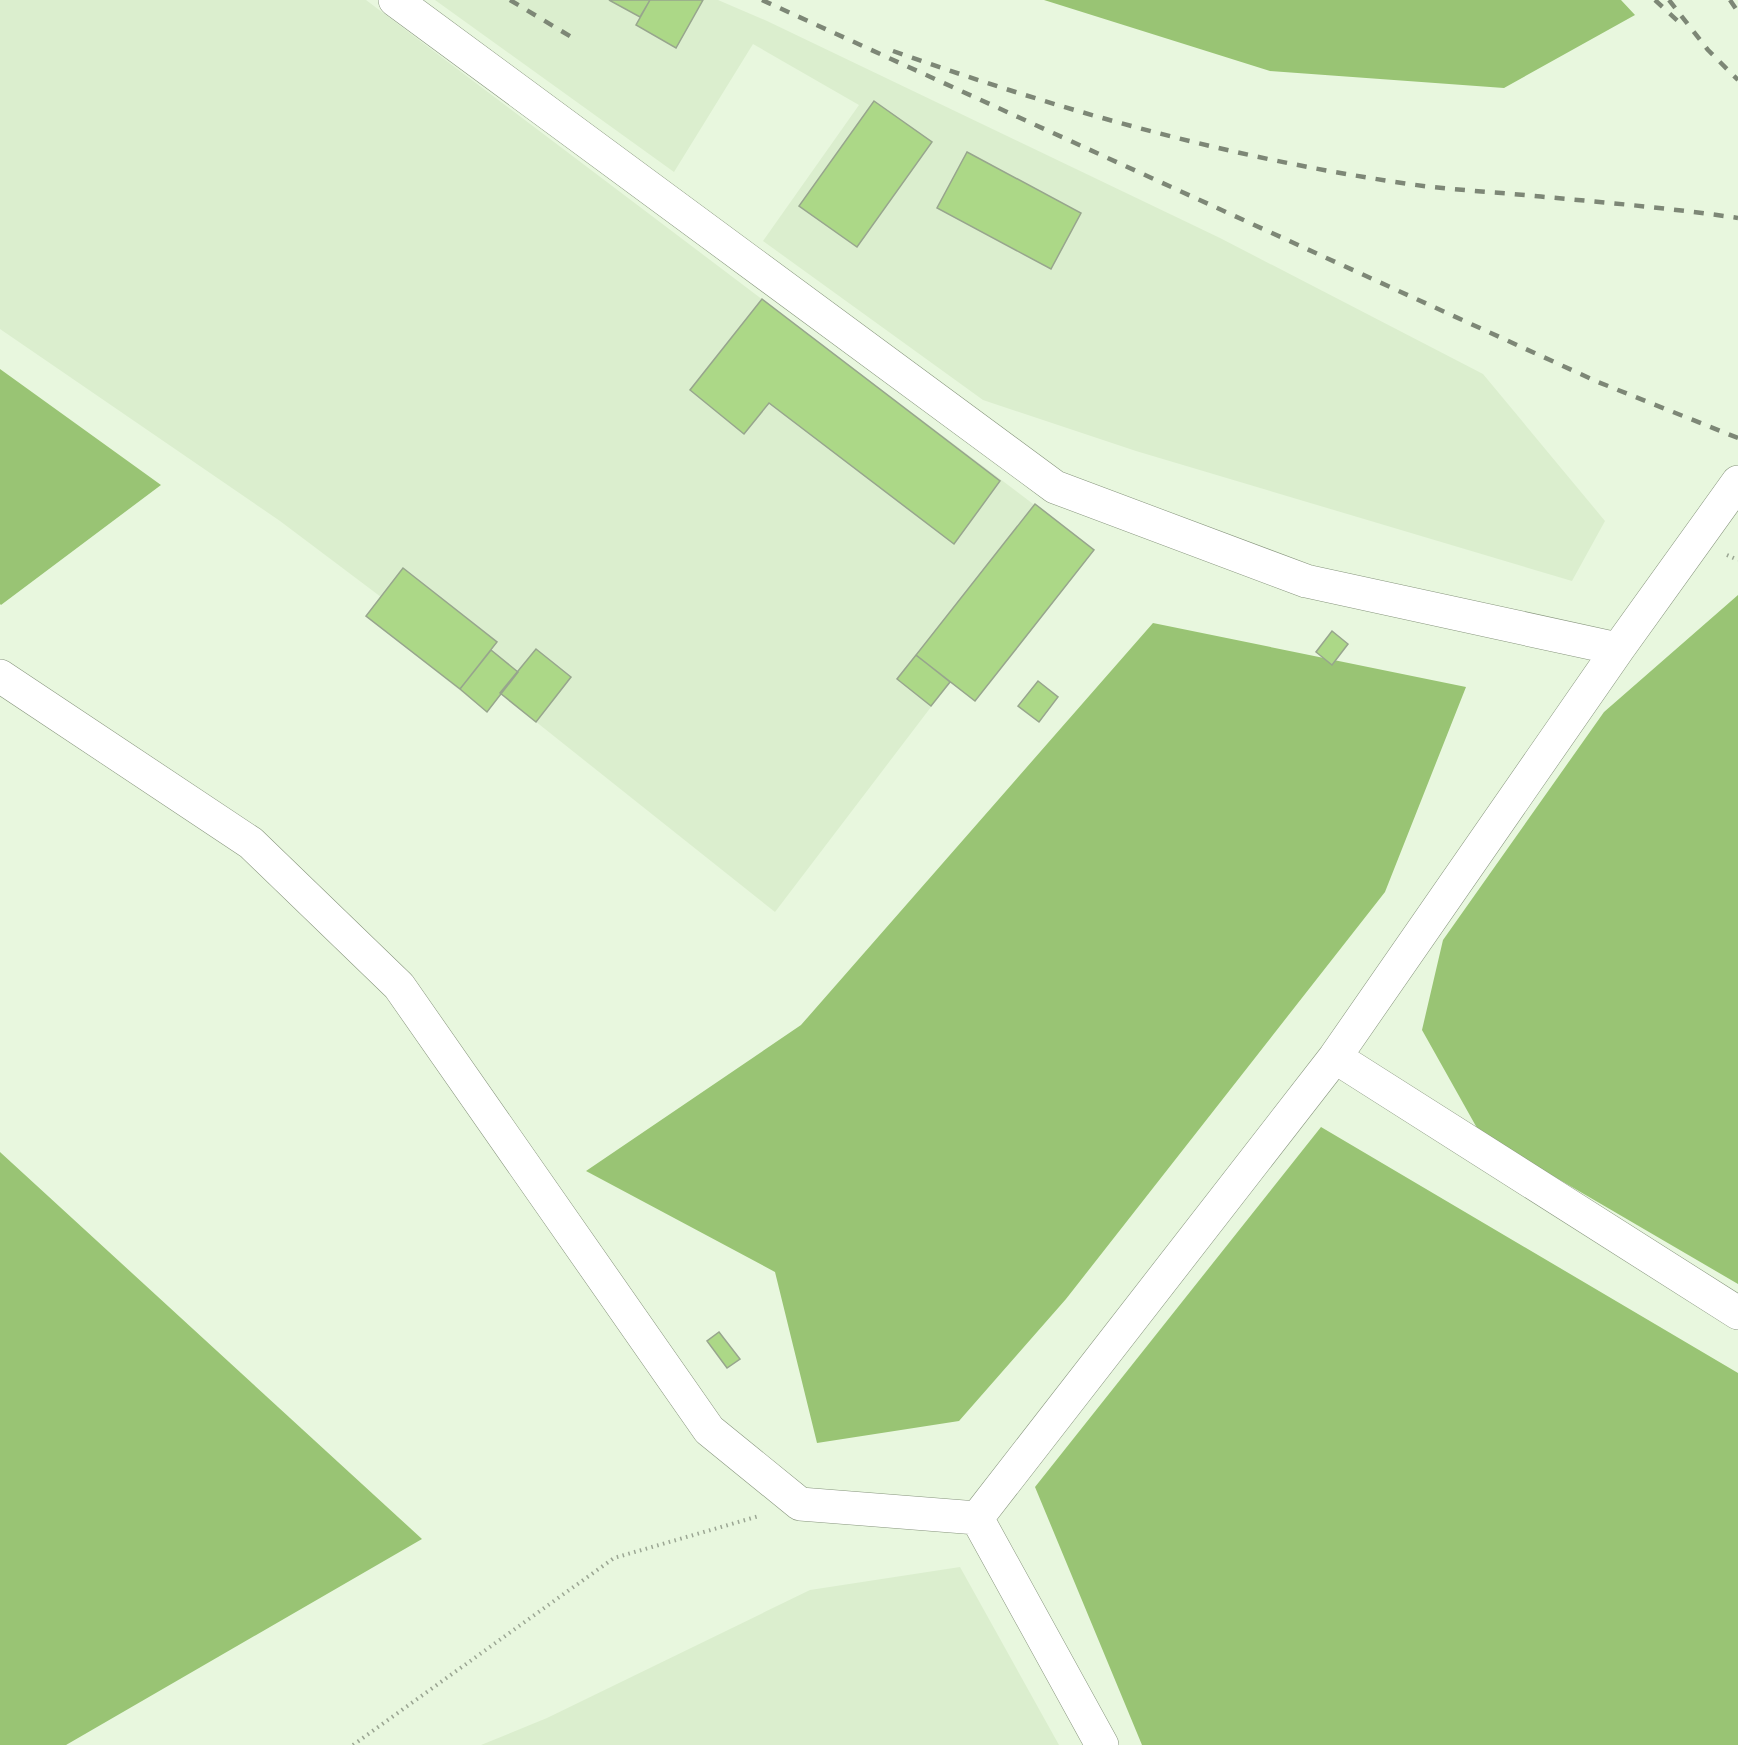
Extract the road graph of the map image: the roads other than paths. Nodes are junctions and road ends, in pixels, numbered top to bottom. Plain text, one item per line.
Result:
1 (395, 0) edge
2 (1738, 482) edge
3 (1618, 649) junction
4 (0, 676) edge
5 (1335, 1057) junction
6 (1738, 1313) edge
7 (977, 1518) junction
8 (1102, 1745) edge

1 - 3 street
2 - 3 street
3 - 5 street
4 - 7 street
5 - 6 street
5 - 7 street
7 - 8 street

